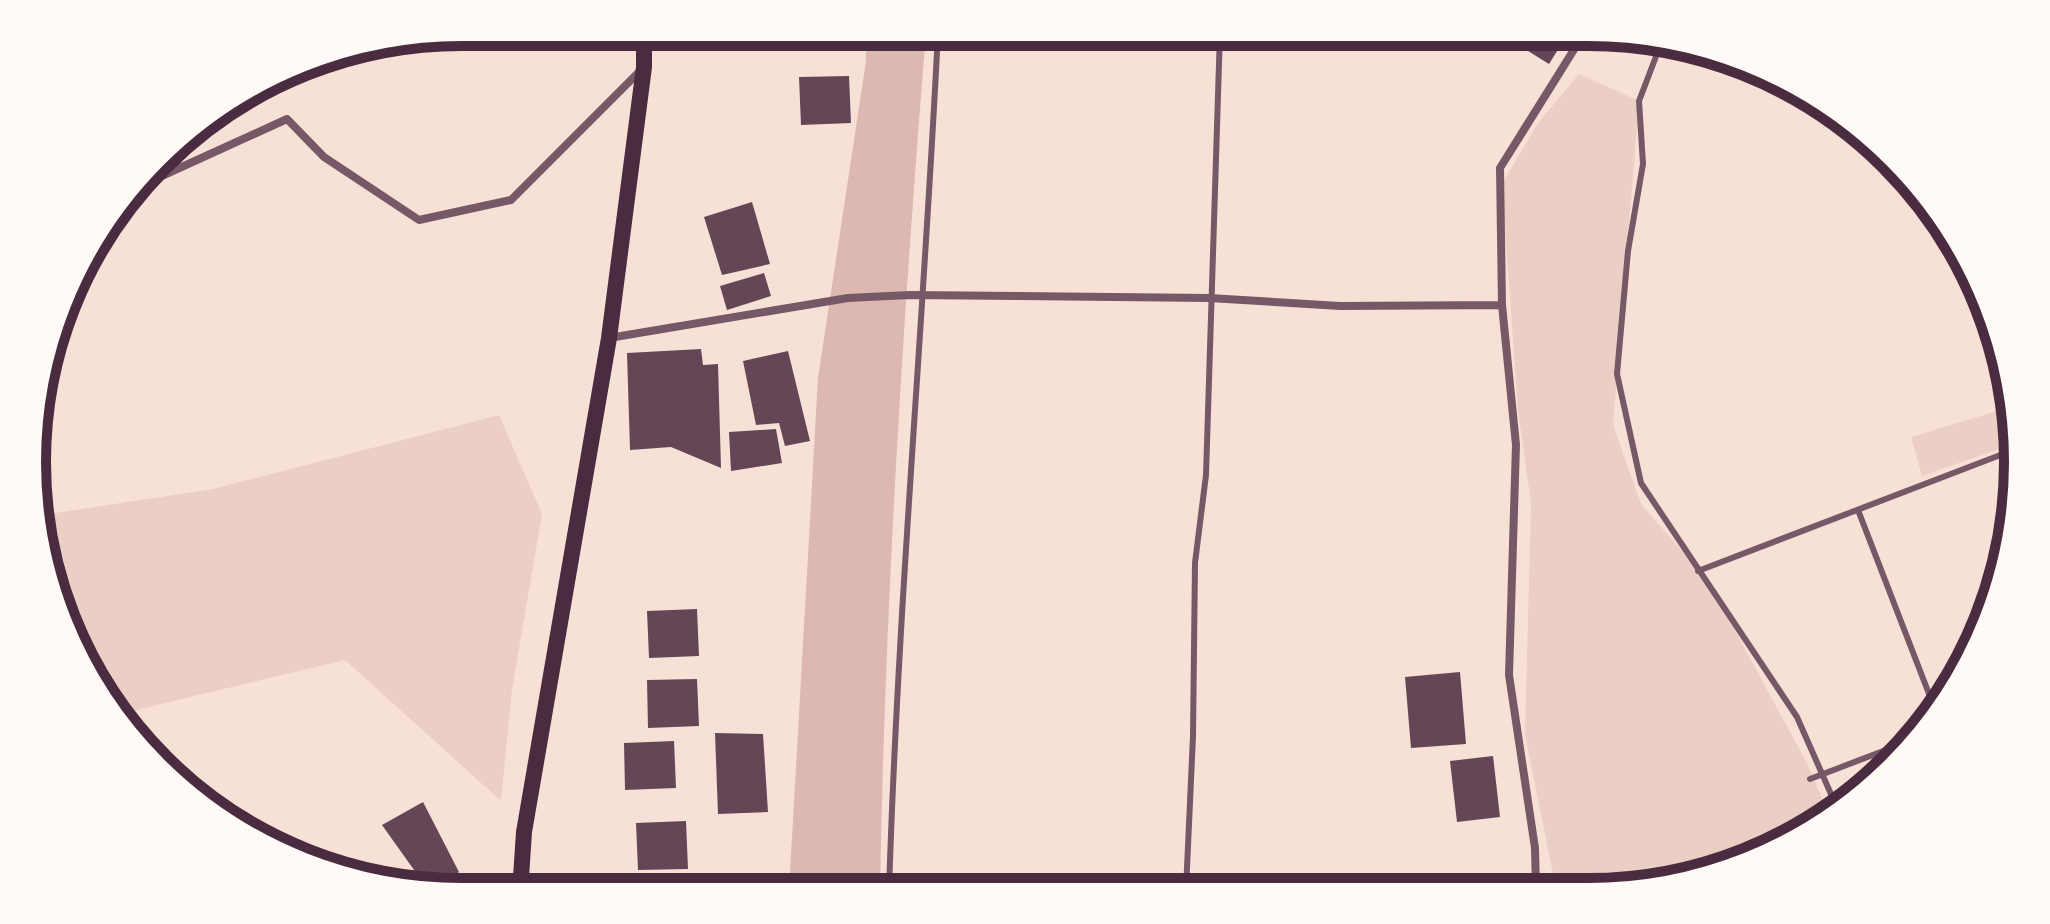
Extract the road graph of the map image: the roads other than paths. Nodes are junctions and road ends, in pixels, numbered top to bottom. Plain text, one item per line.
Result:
1 (644, 46) edge
2 (937, 46) edge
3 (1219, 46) edge
4 (1576, 46) edge
5 (1658, 52) edge
6 (644, 67) junction
7 (159, 177) edge
8 (925, 296) junction
9 (1209, 298) junction
10 (1502, 305) junction
11 (609, 338) junction
12 (2004, 454) edge
13 (1858, 510) junction
14 (1698, 571) junction
15 (1931, 698) edge
16 (1889, 748) edge
17 (1821, 773) junction
18 (1810, 779) dead end
19 (1833, 798) edge
20 (521, 878) edge
21 (889, 878) edge
22 (1187, 878) edge
23 (1536, 878) edge

1 - 6 main road
2 - 8 lane
3 - 9 lane
4 - 10 street
5 - 14 lane
6 - 7 street
6 - 11 main road
8 - 9 street
8 - 11 street
8 - 21 lane
9 - 10 street
9 - 22 lane
10 - 23 street
11 - 20 main road
12 - 13 lane
13 - 14 lane
13 - 15 lane
14 - 17 lane
16 - 17 lane
17 - 18 lane
17 - 19 lane

